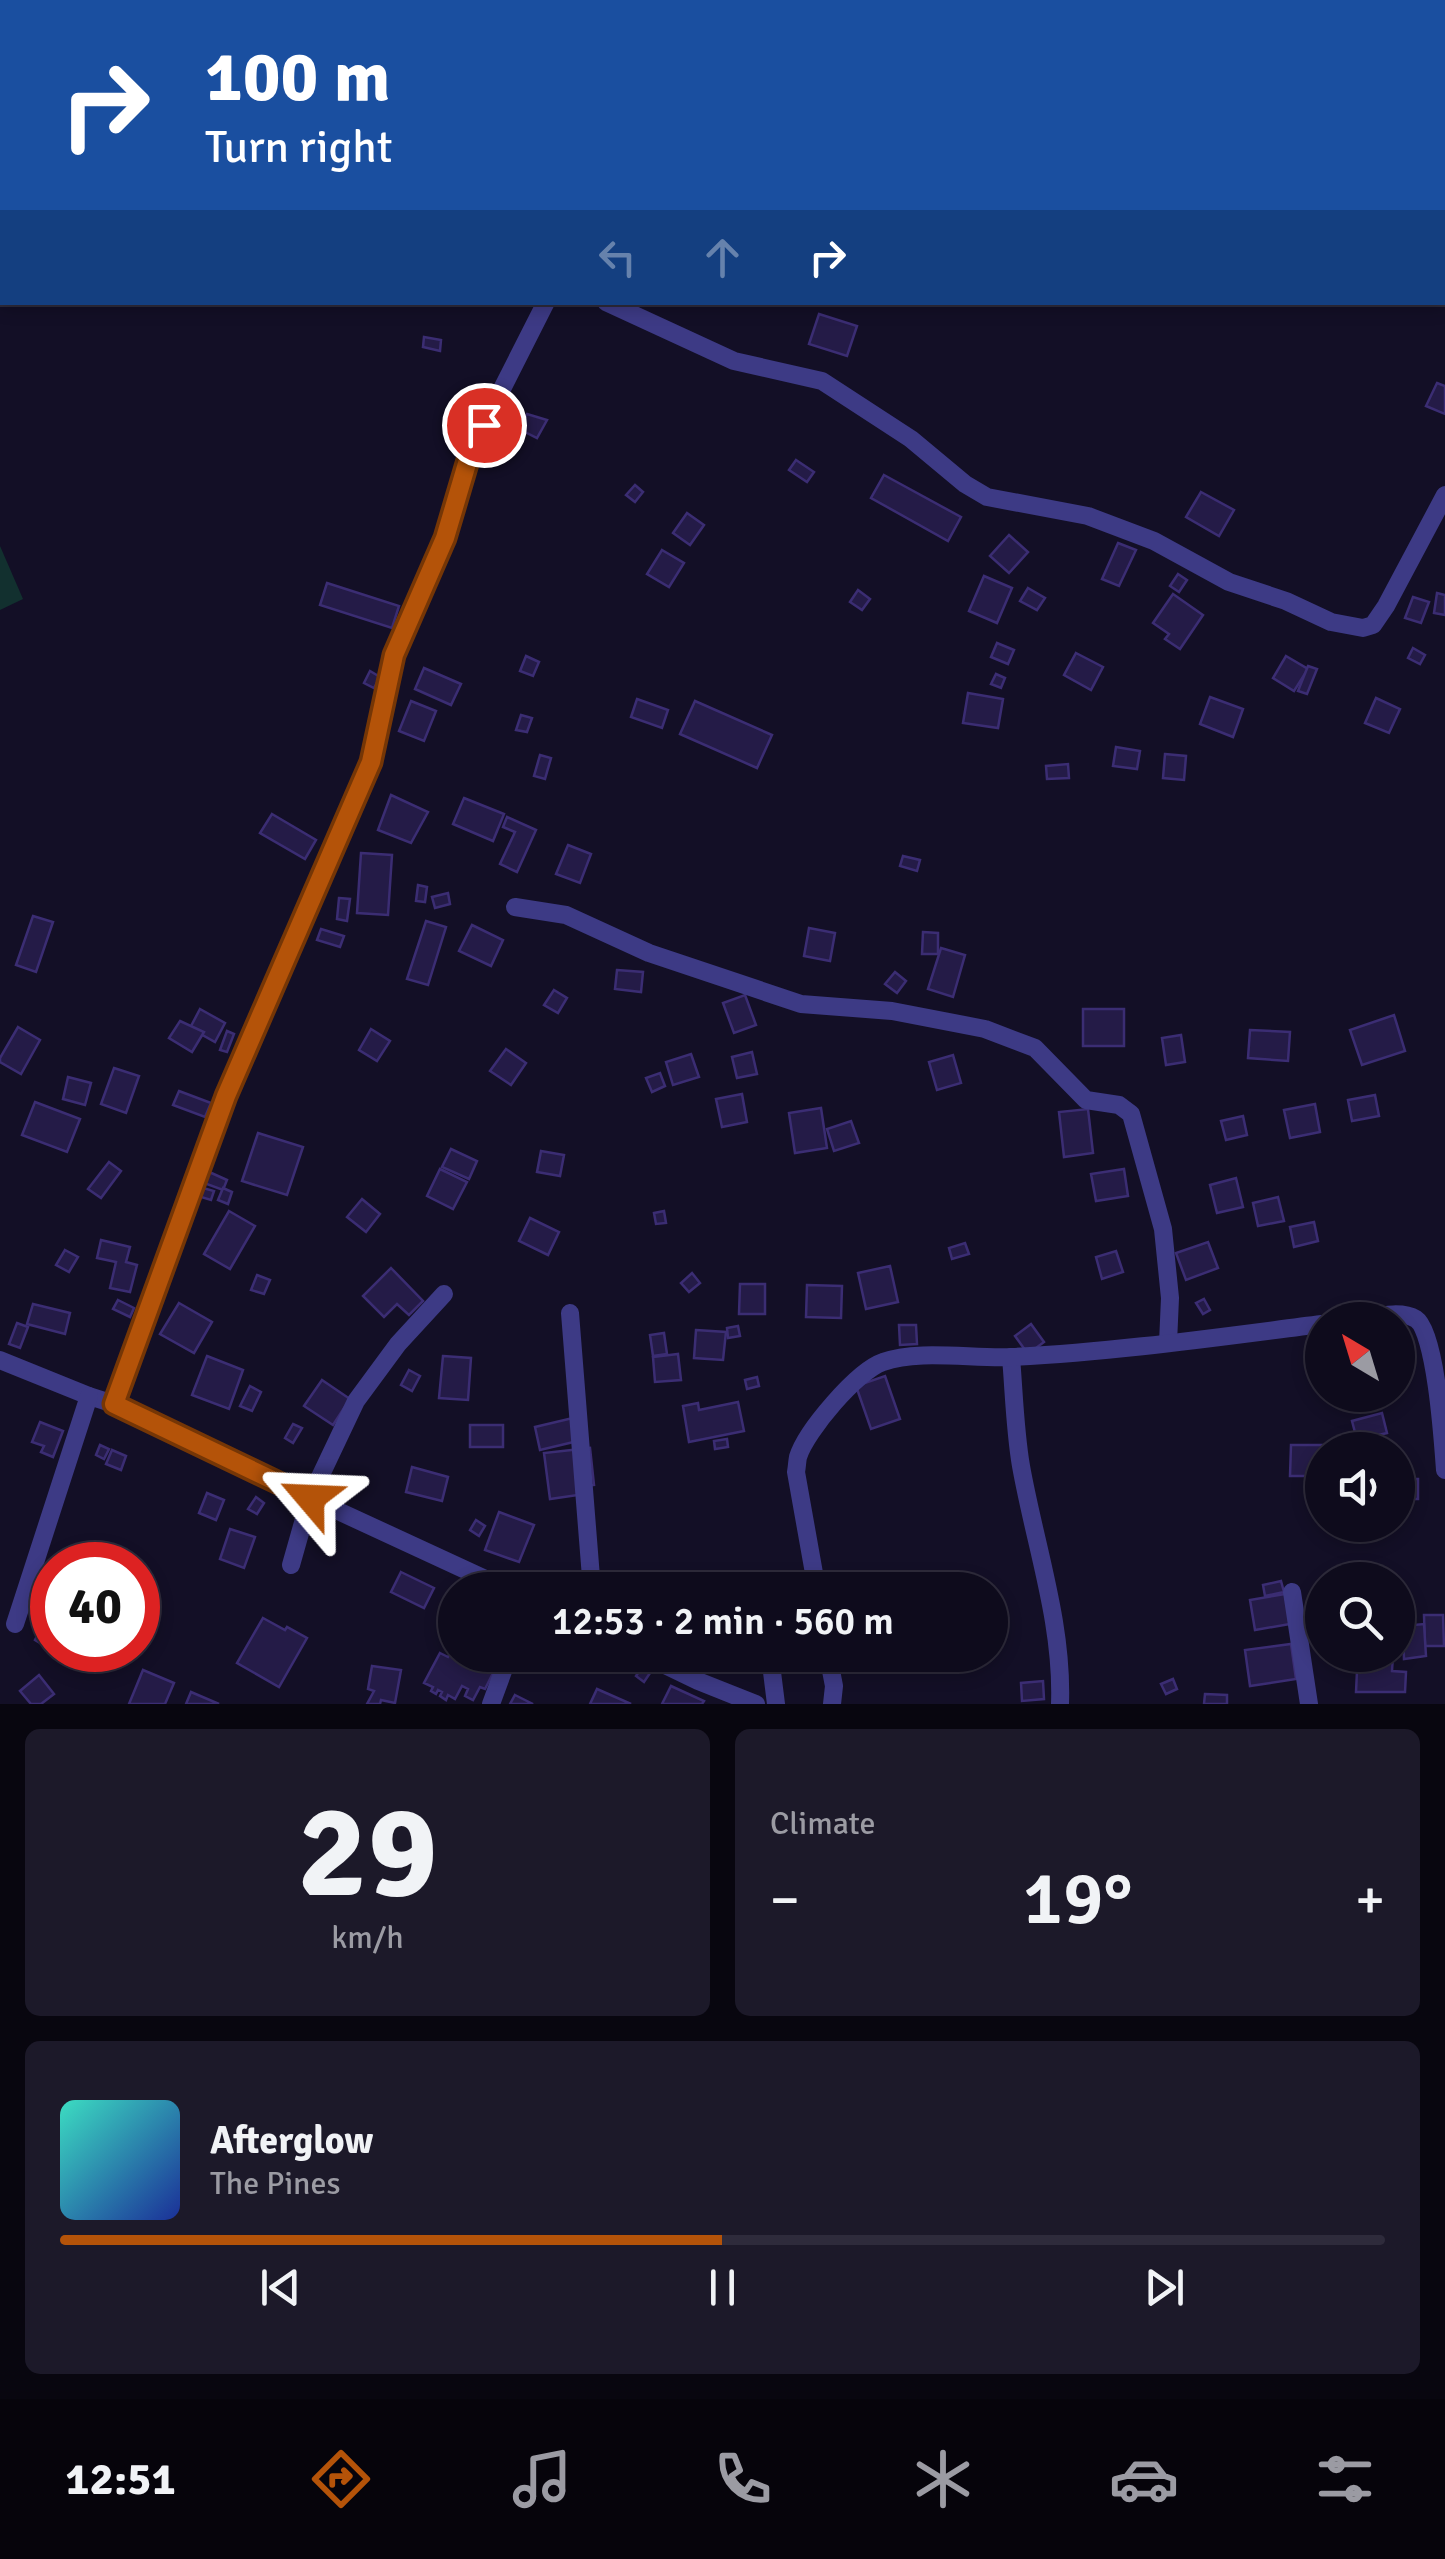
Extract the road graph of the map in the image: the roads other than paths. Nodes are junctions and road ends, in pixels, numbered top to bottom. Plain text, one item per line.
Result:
1 (544, 305) edge
2 (613, 305) edge
3 (1445, 495) edge
4 (514, 907) dead end
5 (444, 1294) dead end
6 (570, 1313) dead end
7 (1415, 1319) edge
8 (1305, 1326) edge
9 (1168, 1343) junction
10 (1011, 1357) junction
11 (0, 1360) edge
12 (89, 1396) junction
13 (114, 1404) junction
14 (1445, 1470) edge
15 (310, 1498) junction
16 (291, 1565) dead end
17 (471, 1572) edge
18 (591, 1572) edge
19 (814, 1572) edge
20 (1292, 1592) dead end
21 (15, 1624) dead end
22 (503, 1672) edge
23 (678, 1672) edge
24 (772, 1672) edge
25 (831, 1672) edge
26 (727, 1699) edge
27 (491, 1704) edge
28 (756, 1704) edge
29 (776, 1704) edge
30 (832, 1704) edge
31 (1060, 1704) edge
32 (1309, 1704) edge

1 - 13 street
2 - 3 street
4 - 9 street
5 - 15 street
6 - 18 street
7 - 14 street
8 - 9 street
9 - 10 street
10 - 19 street
10 - 31 street
11 - 12 street
12 - 13 street
12 - 21 street
13 - 15 street
15 - 16 street
15 - 17 street
20 - 32 street
22 - 27 street
23 - 26 street
24 - 29 street
25 - 30 street
26 - 28 street

